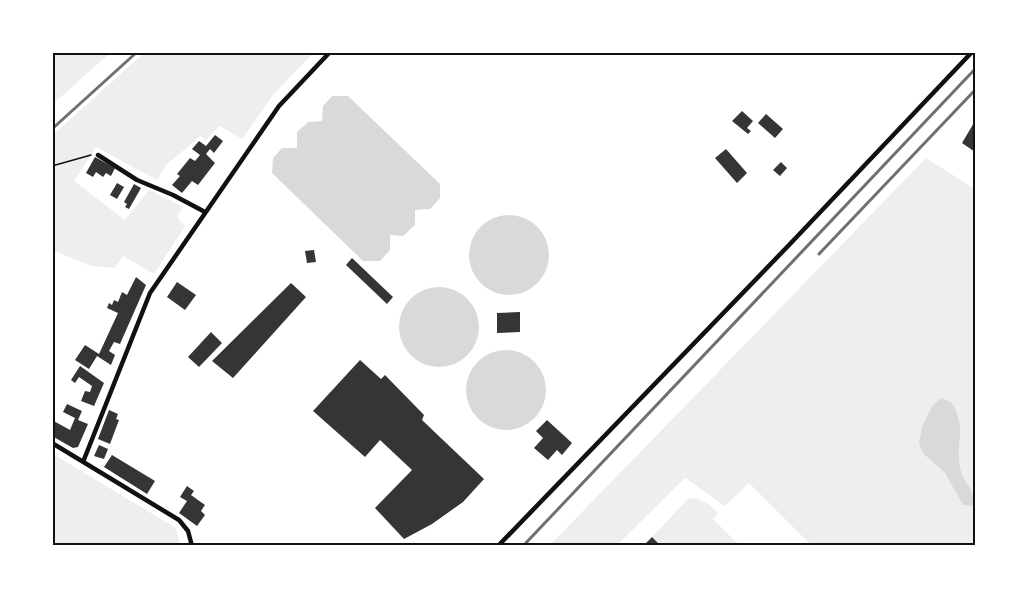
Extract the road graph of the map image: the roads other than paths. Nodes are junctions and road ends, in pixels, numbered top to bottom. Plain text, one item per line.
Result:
1 (330, 52) edge
2 (972, 52) edge
3 (98, 155) road end
4 (205, 212) junction
5 (52, 443) edge
6 (83, 462) junction
7 (192, 546) edge
8 (498, 546) edge

1 - 4 street
2 - 8 street
3 - 4 street
4 - 6 street
5 - 6 street
6 - 7 street

